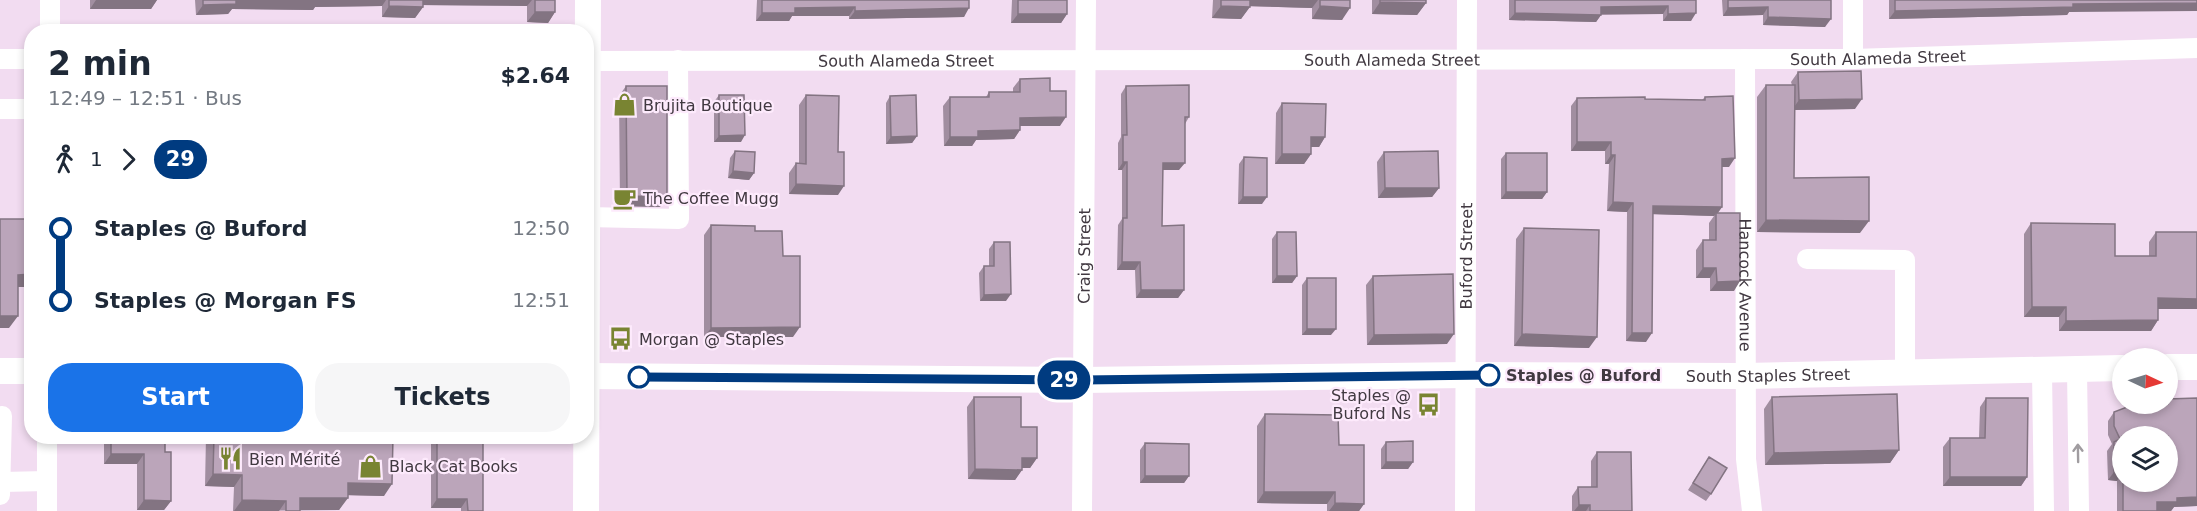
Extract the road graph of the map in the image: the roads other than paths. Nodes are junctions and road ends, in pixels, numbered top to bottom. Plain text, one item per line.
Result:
1 (50, 0) edge
2 (588, 0) edge
3 (1086, 0) edge
4 (1467, 0) edge
5 (1853, 0) edge
6 (50, 24) edge
7 (588, 24) edge
8 (2197, 48) edge
9 (0, 59) edge
10 (24, 59) edge
11 (1745, 59) junction
12 (1853, 59) junction
13 (678, 60) junction
14 (1467, 60) junction
15 (594, 61) edge
16 (1085, 62) junction
17 (0, 109) edge
18 (24, 109) edge
19 (594, 217) edge
20 (1807, 259) dead end
21 (2178, 367) edge
22 (2197, 367) edge
23 (2112, 369) edge
24 (2077, 370) junction
25 (0, 371) edge
26 (24, 371) edge
27 (2043, 371) junction
28 (1905, 373) junction
29 (1466, 375) junction
30 (594, 376) edge
31 (1745, 376) junction
32 (1082, 380) junction
33 (2, 417) dead end
34 (48, 444) edge
35 (586, 444) edge
36 (47, 482) junction
37 (1, 488) edge
38 (47, 511) edge
39 (586, 511) edge
40 (1082, 511) edge
41 (1465, 511) edge
42 (1752, 511) edge
43 (2044, 511) edge
44 (2079, 511) edge

1 - 6 street
2 - 7 main road
3 - 16 street, Craig Street
4 - 14 street, Buford Street
5 - 12 street
8 - 12 street, South Alameda Street
9 - 10 street
11 - 12 street, South Alameda Street
11 - 14 street, South Alameda Street
11 - 31 street, Hancock Avenue
13 - 15 street, South Alameda Street
13 - 16 street, South Alameda Street
13 - 19 street
14 - 16 street, South Alameda Street
14 - 29 street, Buford Street
16 - 32 street, Craig Street
17 - 18 street
20 - 28 street
21 - 22 main road
23 - 24 main road, South Staples Street
24 - 27 main road, South Staples Street
44 -> 24 street
25 - 26 main road
27 - 28 main road, South Staples Street
27 - 43 street
28 - 31 main road, South Staples Street
29 - 31 main road, South Staples Street
29 - 32 main road, South Staples Street
29 - 41 street, Buford Street
30 - 32 main road, South Staples Street
31 - 42 street, Hancock Avenue
32 - 40 street, Craig Street
33 - 37 street
34 - 36 street
35 - 39 main road
36 - 37 street
36 - 38 street

